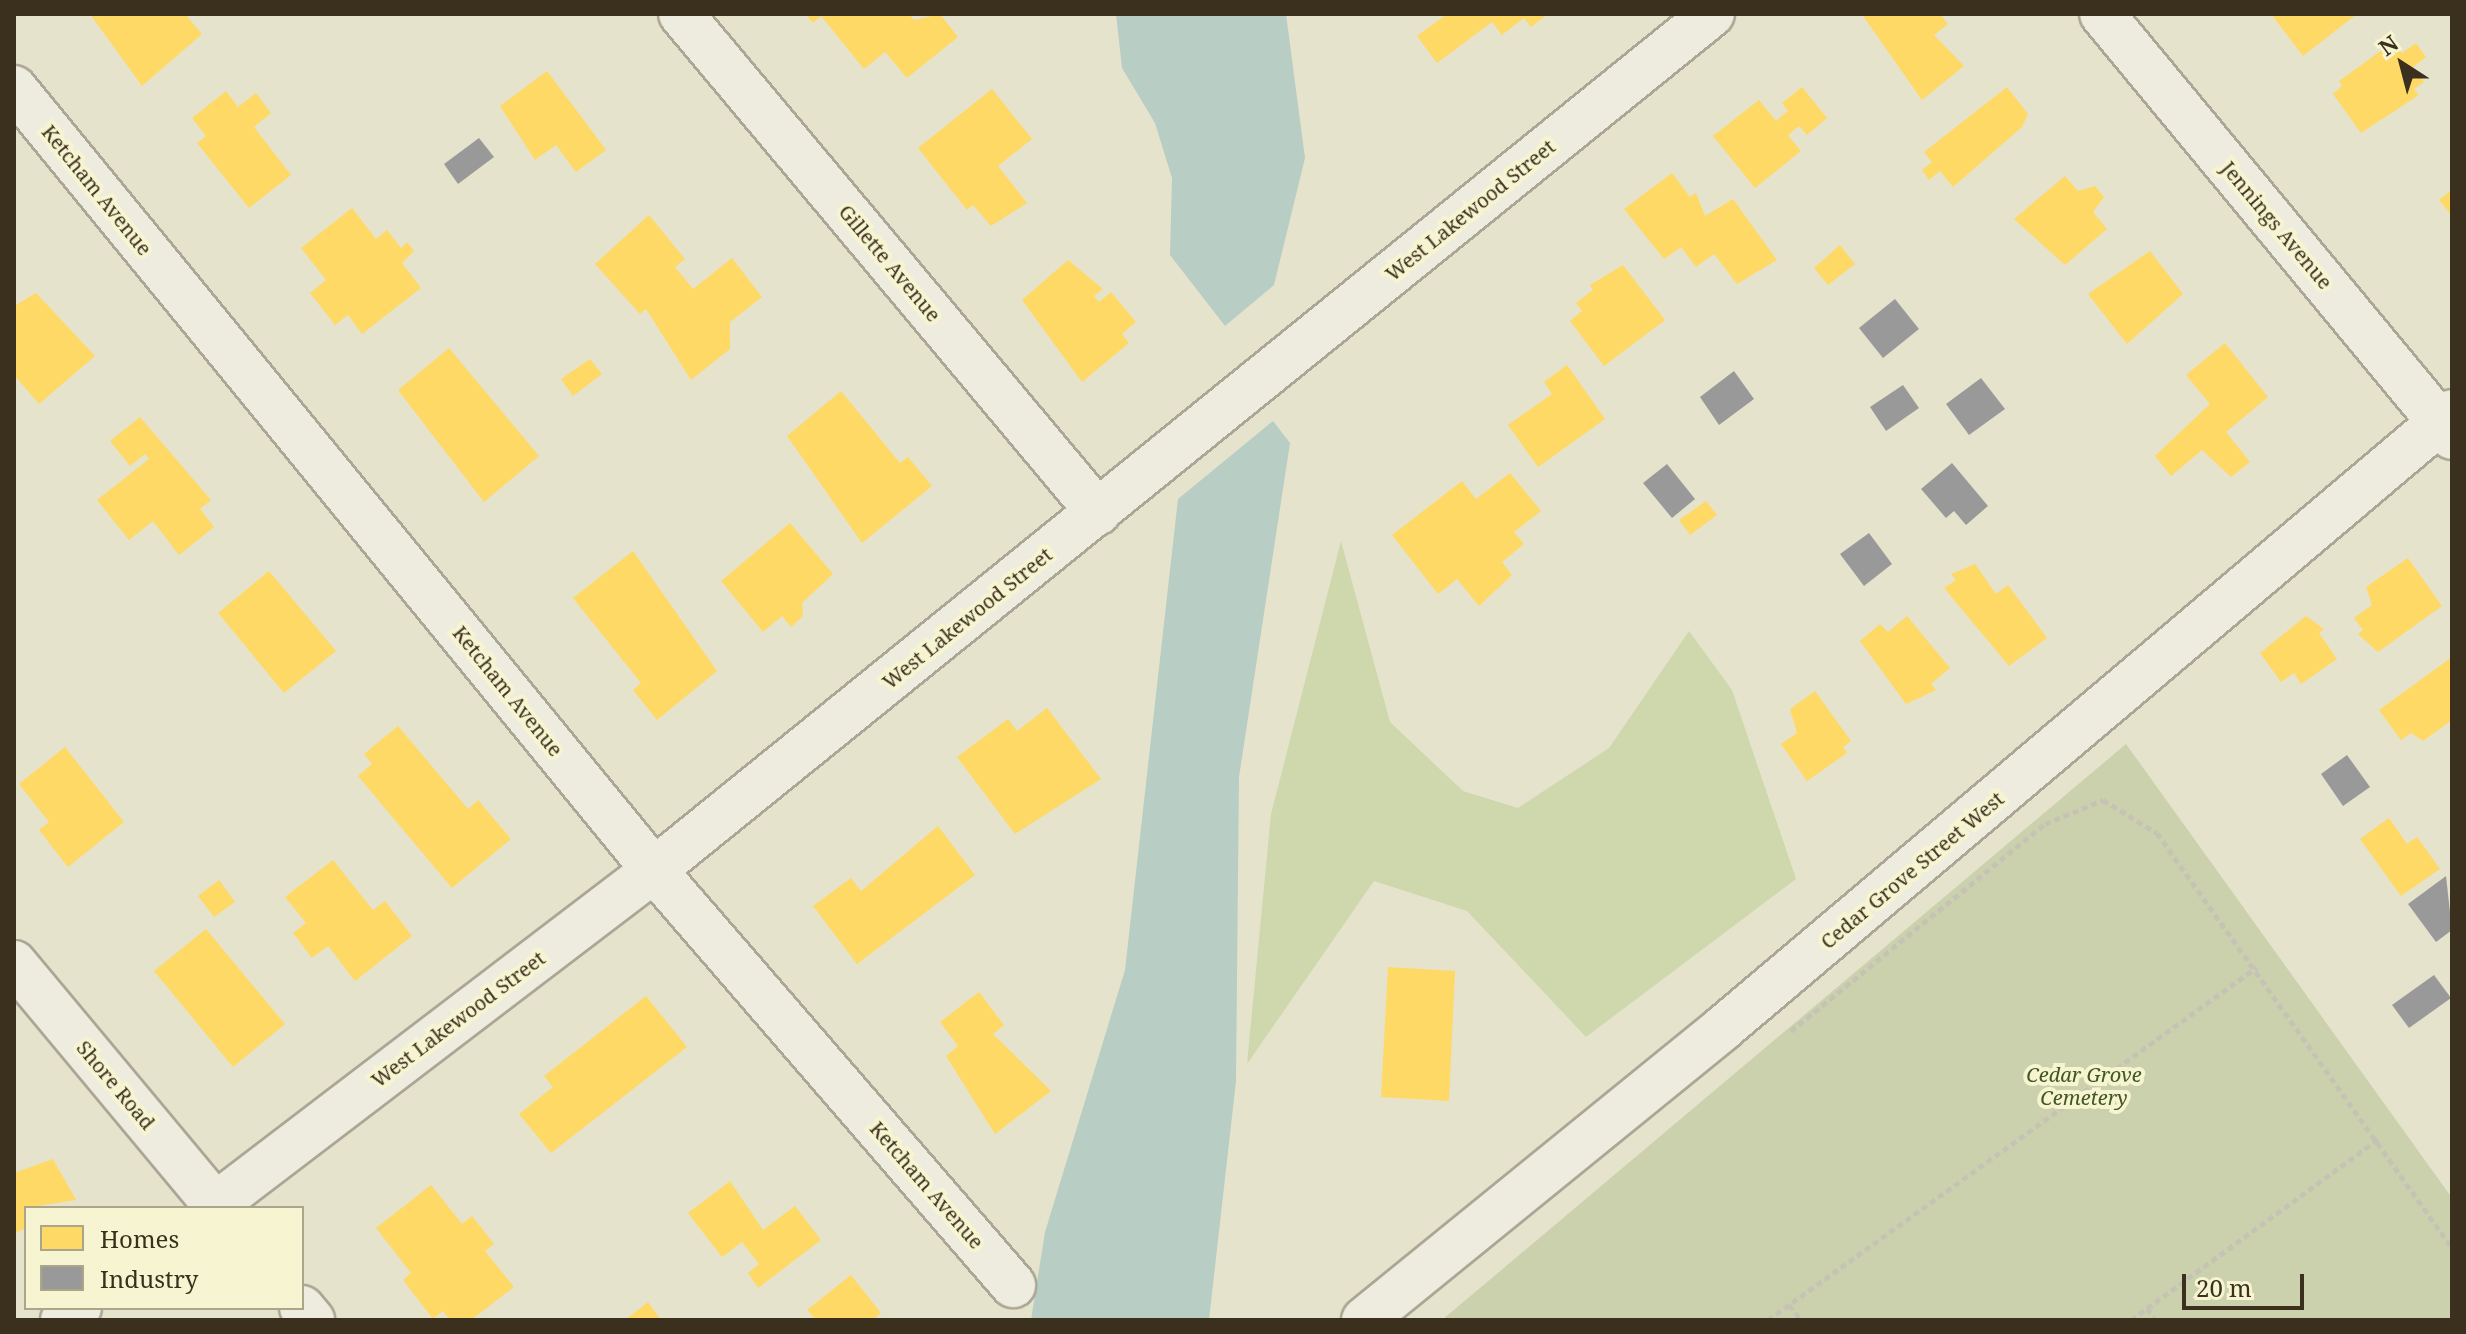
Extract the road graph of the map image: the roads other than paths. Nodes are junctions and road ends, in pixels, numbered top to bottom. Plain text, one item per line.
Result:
1 (681, 14) edge
2 (1712, 14) edge
3 (2102, 14) edge
4 (14, 88) edge
5 (2448, 424) edge
6 (1098, 512) junction
7 (654, 870) junction
8 (14, 963) edge
9 (214, 1206) edge
10 (216, 1206) edge
11 (1013, 1285) dead end
12 (1364, 1320) edge

1 - 6 street, Gillette Avenue
2 - 6 street, West Lakewood Street
3 - 5 street, Jennings Avenue
4 - 7 street, Ketcham Avenue
5 - 12 street, Cedar Grove Street West
6 - 7 street, West Lakewood Street
7 - 10 street, West Lakewood Street
7 - 11 street, Ketcham Avenue
8 - 9 street, Shore Road

